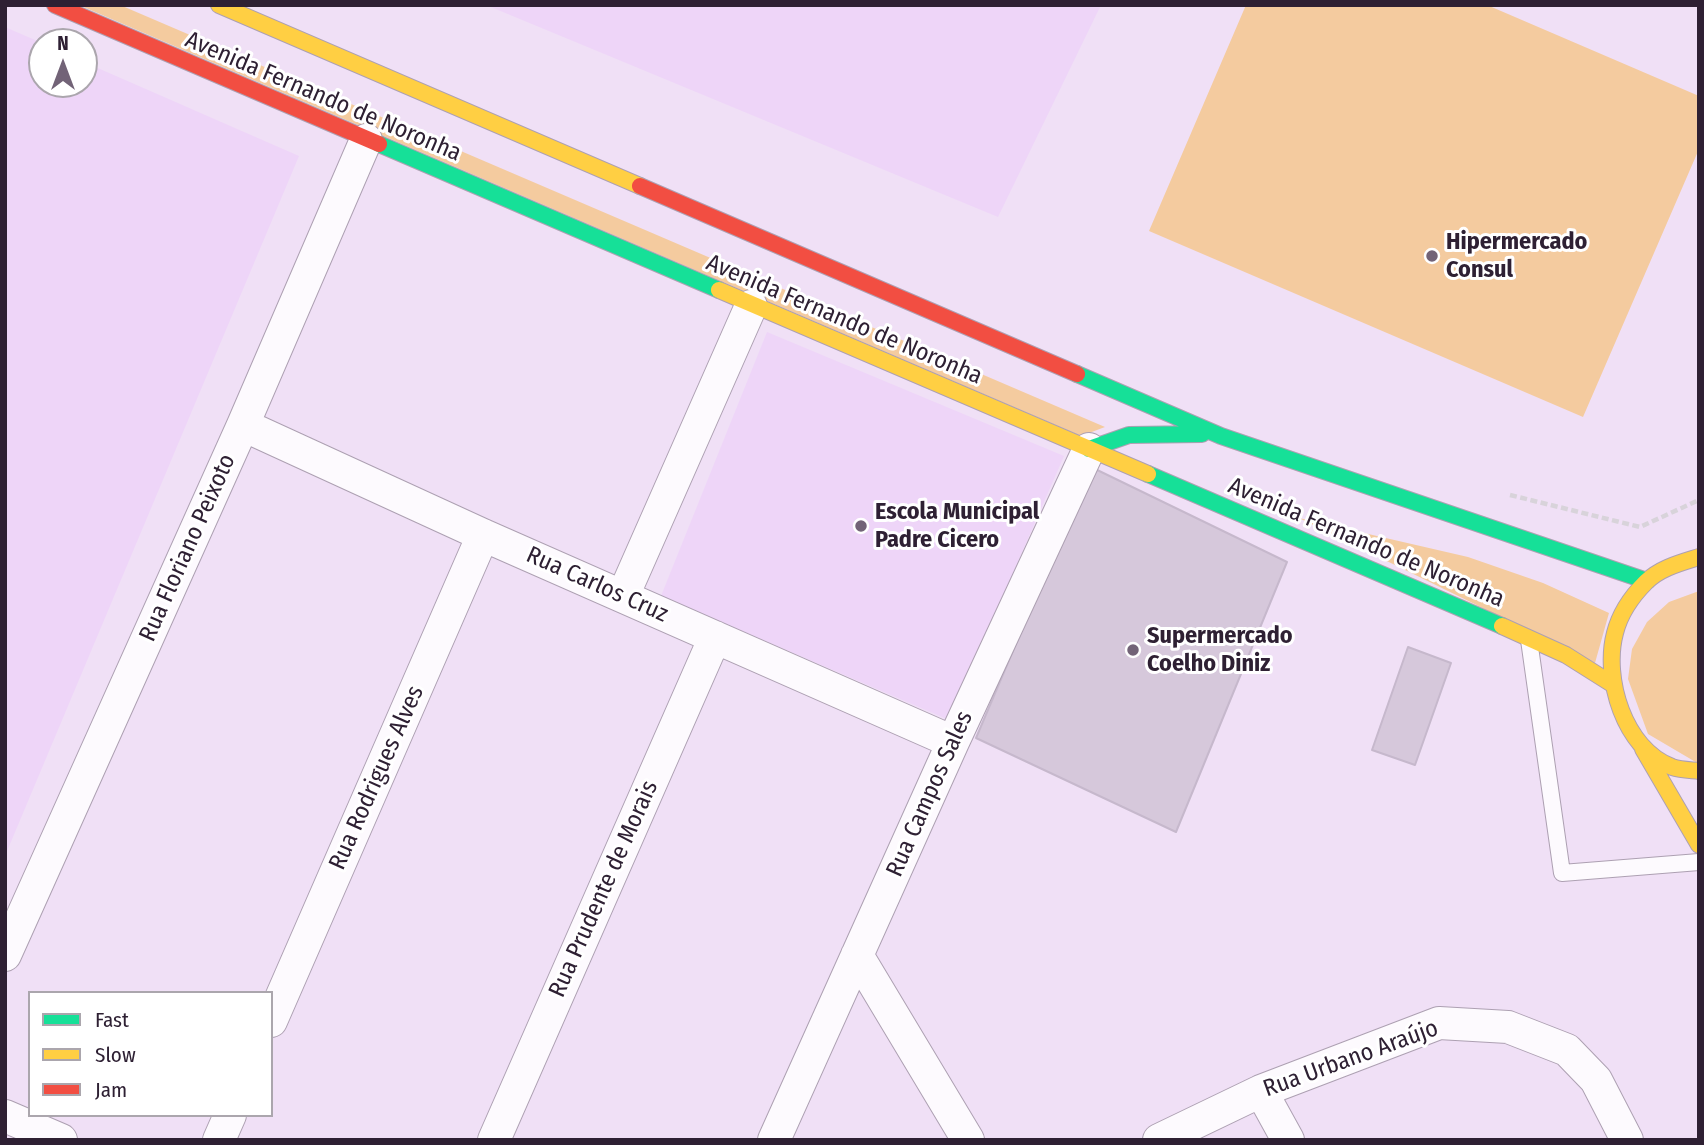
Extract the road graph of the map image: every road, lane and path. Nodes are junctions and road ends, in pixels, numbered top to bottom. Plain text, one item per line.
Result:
1 (55, 5) edge
2 (219, 5) edge
3 (366, 140) junction
4 (751, 306) junction
5 (243, 425) junction
6 (1222, 436) junction
7 (1088, 449) junction
8 (484, 535) junction
9 (1699, 557) edge
10 (1647, 581) junction
11 (623, 596) junction
12 (715, 637) junction
13 (1529, 638) junction
14 (1612, 684) junction
15 (953, 742) junction
16 (1640, 745) junction
17 (1699, 771) edge
18 (1698, 839) edge
19 (1699, 862) edge
20 (5, 955) edge
21 (857, 955) junction
22 (273, 1016) edge
23 (1261, 1091) junction
24 (5, 1116) edge
25 (229, 1117) edge
26 (61, 1140) edge
27 (219, 1140) edge
28 (494, 1140) edge
29 (774, 1140) edge
30 (968, 1140) edge
31 (1158, 1140) edge
32 (1288, 1140) edge
33 (1627, 1140) edge

1 - 3 main road, Avenida Fernando de Noronha
2 - 6 main road, Avenida Fernando de Noronha
3 - 4 main road, Avenida Fernando de Noronha
3 - 5 street, Rua Floriano Peixoto
4 - 7 main road, Avenida Fernando de Noronha
4 - 11 street
5 - 8 street, Rua Carlos Cruz
5 - 20 street, Rua Floriano Peixoto
6 - 7 main road
6 - 10 main road, Avenida Fernando de Noronha
7 - 13 main road, Avenida Fernando de Noronha
7 - 15 street, Rua Campos Sales
8 - 11 street, Rua Carlos Cruz
8 - 22 street, Rua Rodrigues Alves
9 - 10 main road
10 - 14 main road
11 - 12 street, Rua Carlos Cruz
12 - 15 street, Rua Carlos Cruz
12 - 28 street, Rua Prudente de Morais
13 - 14 main road, Avenida Fernando de Noronha
13 - 19 lane
14 - 16 main road
15 - 21 street, Rua Campos Sales
16 - 17 main road
16 - 18 main road
21 - 29 street, Rua Campos Sales
21 - 30 street
23 - 31 street, Rua Urbano Araújo
23 - 32 street
23 - 33 street, Rua Urbano Araújo
24 - 26 street
25 - 27 street

